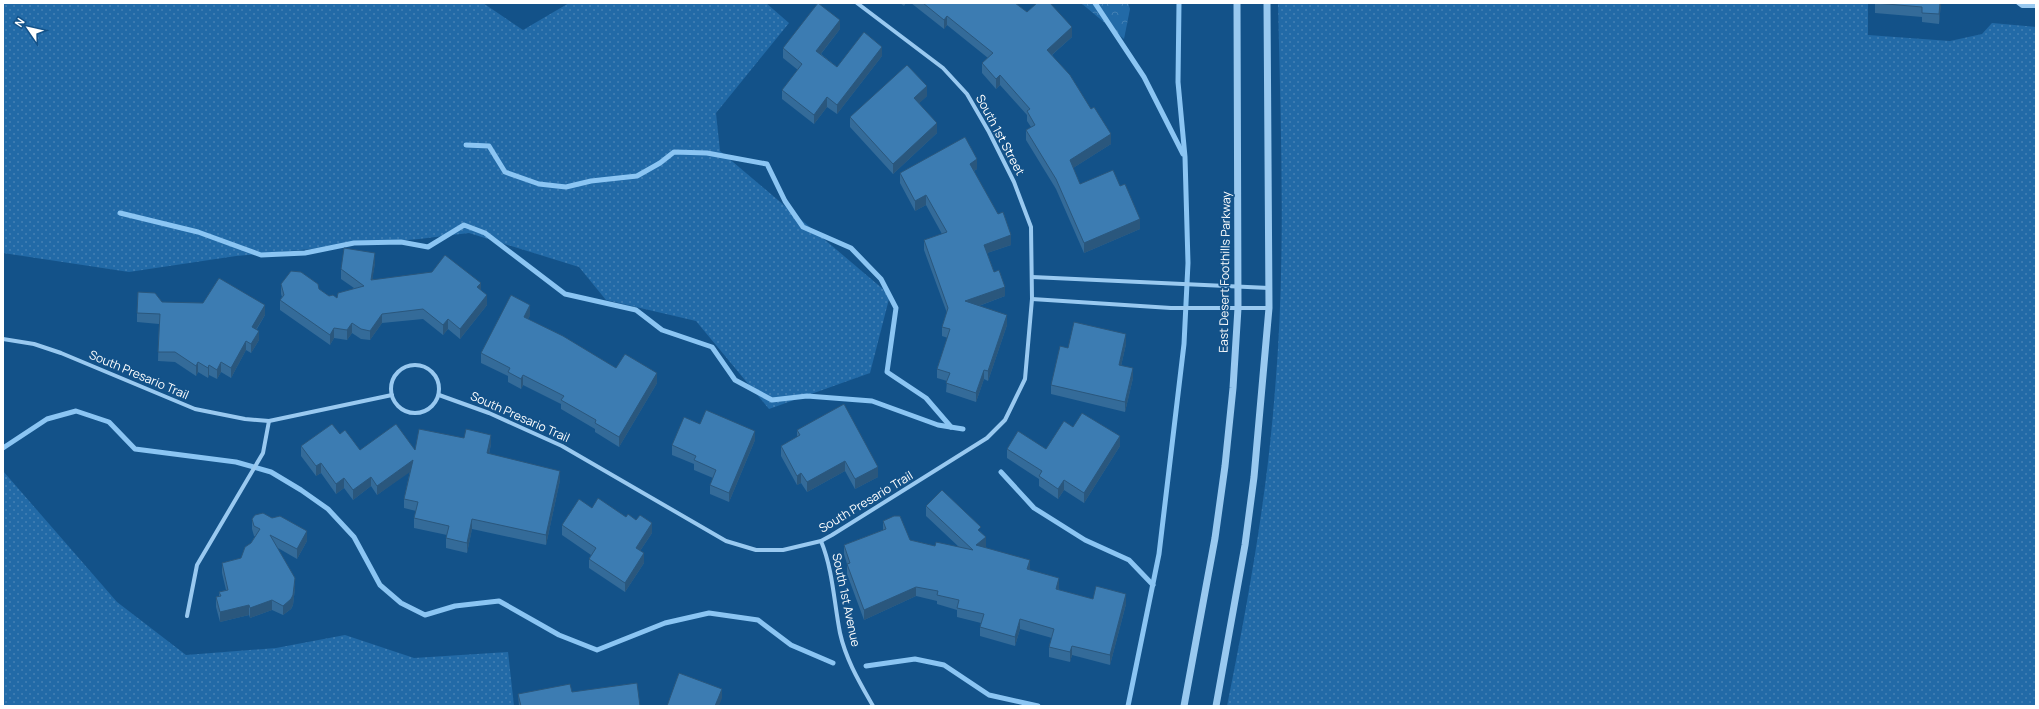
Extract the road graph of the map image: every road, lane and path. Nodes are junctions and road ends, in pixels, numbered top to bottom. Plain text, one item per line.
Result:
1 (857, 3) edge
2 (1237, 3) edge
3 (1268, 3) edge
4 (2018, 3) edge
5 (2036, 6) edge
6 (1032, 278) junction
7 (1238, 287) junction
8 (1269, 288) junction
9 (1032, 300) junction
10 (1238, 308) junction
11 (1269, 308) junction
12 (3, 339) edge
13 (392, 395) junction
14 (439, 395) junction
15 (269, 421) junction
16 (821, 540) junction
17 (187, 616) dead end
18 (872, 706) edge
19 (1184, 706) edge
20 (1216, 706) edge

1 - 6 street, South 1st Street
2 - 7 street, East Desert Foothills Parkway
3 - 8 street
4 - 5 street
6 - 7 street
6 - 9 street, South 1st Street
7 - 8 street
7 - 10 street, East Desert Foothills Parkway
8 - 11 street
9 - 10 street
9 - 16 street, South Presario Trail
10 - 11 street
10 - 19 street, East Desert Foothills Parkway
11 - 20 street
12 - 15 street, South Presario Trail
13 - 14 street
13 - 14 street
13 - 15 street, South Presario Trail
14 - 16 street, South Presario Trail
15 - 17 street
16 - 18 street, South 1st Avenue

